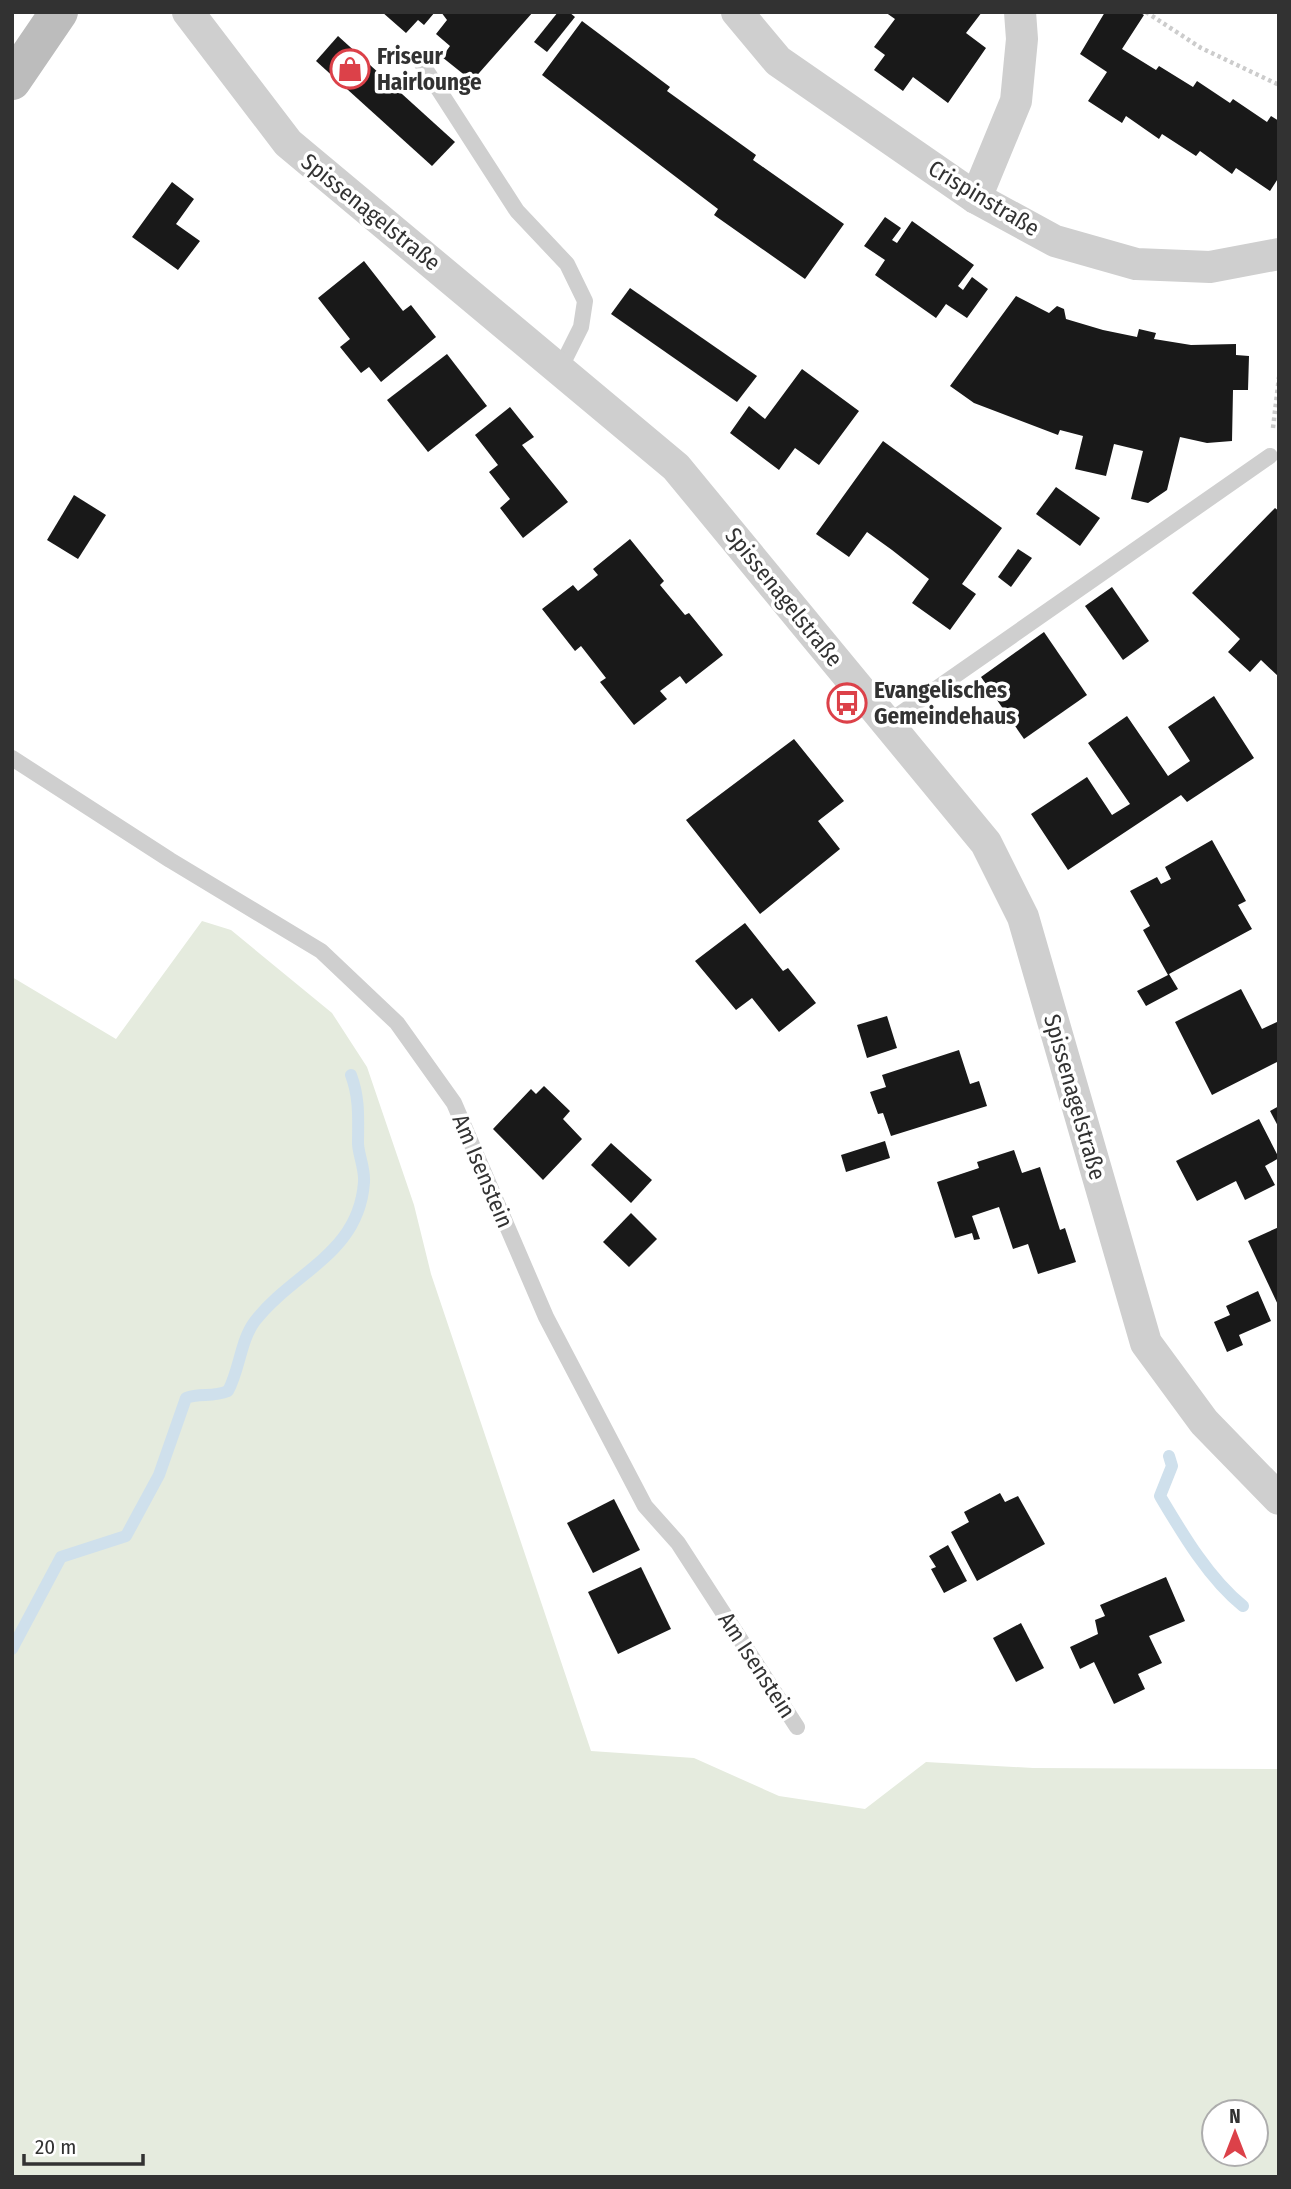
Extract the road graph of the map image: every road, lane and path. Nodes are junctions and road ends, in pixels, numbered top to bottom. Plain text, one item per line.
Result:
1 (59, 12) edge
2 (737, 12) edge
3 (1020, 12) edge
4 (1146, 12) edge
5 (196, 15) edge
6 (417, 55) dead end
7 (12, 81) edge
8 (1279, 85) edge
9 (976, 198) junction
10 (1279, 254) edge
11 (561, 367) junction
12 (1279, 377) edge
13 (1270, 456) joint
14 (887, 723) junction
15 (12, 758) edge
16 (1279, 1499) edge
17 (797, 1727) dead end

1 - 7 main road
2 - 9 street, Crispinstraße
3 - 9 street
4 - 8 path
5 - 11 street, Spissenagelstraße
6 - 11 lane
9 - 10 street, Crispinstraße
11 - 14 street, Spissenagelstraße
12 - 13 path
13 - 14 lane
14 - 16 street, Spissenagelstraße
15 - 17 lane, Am Isenstein

